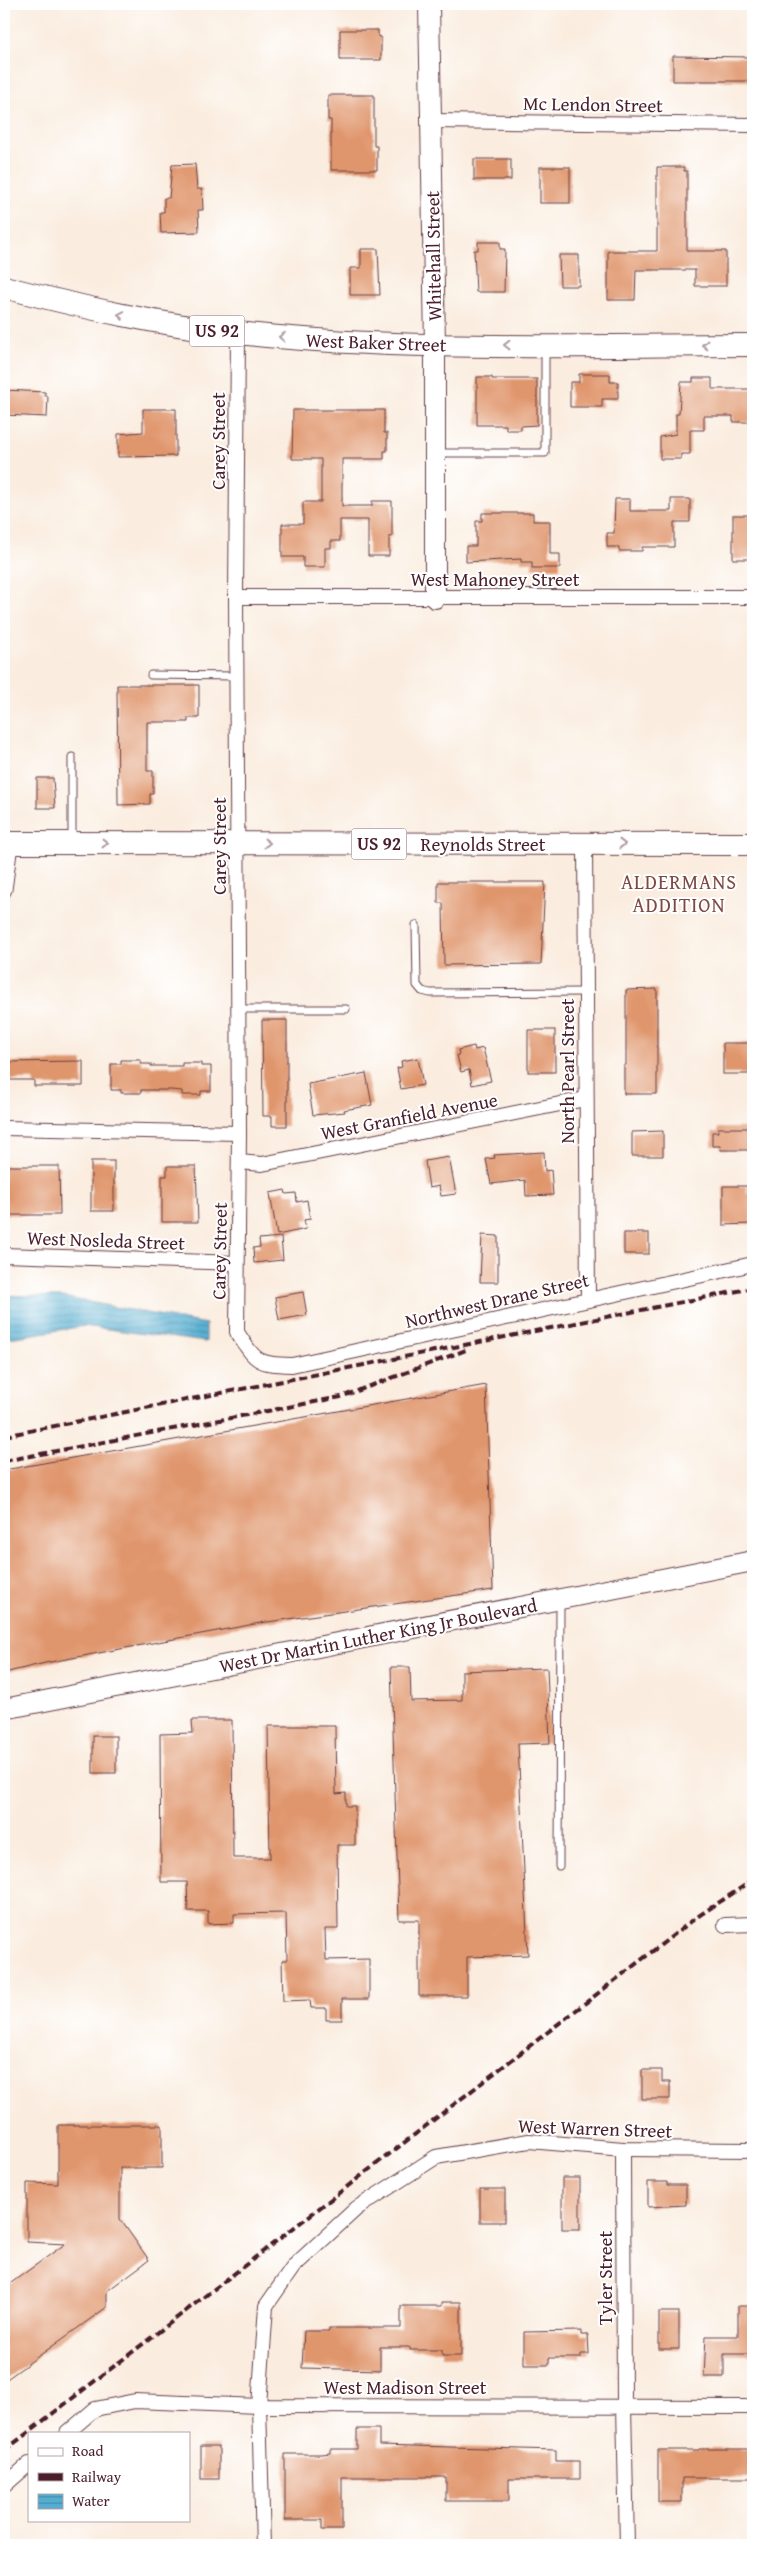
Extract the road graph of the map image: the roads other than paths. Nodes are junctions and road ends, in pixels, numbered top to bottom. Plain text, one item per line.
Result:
1 (429, 4) edge
2 (431, 121) junction
3 (753, 125) edge
4 (4, 287) edge
5 (238, 333) junction
6 (435, 345) junction
7 (546, 345) junction
8 (753, 345) edge
9 (435, 453) junction
10 (236, 597) junction
11 (753, 597) edge
12 (435, 598) junction
13 (150, 675) dead end
14 (236, 676) junction
15 (72, 757) dead end
16 (9, 843) edge
17 (72, 843) junction
18 (237, 843) junction
19 (585, 844) junction
20 (753, 844) edge
21 (4, 898) edge
22 (416, 925) dead end
23 (585, 992) junction
24 (239, 1009) junction
25 (346, 1009) dead end
26 (585, 1100) junction
27 (4, 1128) edge
28 (239, 1133) junction
29 (239, 1162) junction
30 (4, 1255) edge
31 (237, 1263) junction
32 (753, 1264) edge
33 (588, 1298) junction
34 (251, 1355) joint
35 (753, 1561) edge
36 (560, 1599) junction
37 (4, 1709) edge
38 (559, 1866) dead end
39 (753, 1924) edge
40 (725, 1925) dead end
41 (623, 2149) junction
42 (753, 2150) edge
43 (259, 2406) junction
44 (624, 2406) junction
45 (753, 2407) edge
46 (67, 2432) edge
47 (28, 2465) edge
48 (4, 2486) edge
49 (263, 2545) edge
50 (627, 2545) edge

1 - 2 street, Whitehall Street
2 - 3 street, Mc Lendon Street
2 - 6 street, Whitehall Street
5 -> 4 main road, West Baker Street / US 92
6 -> 5 main road, West Baker Street / US 92
5 - 10 street, Carey Street
7 -> 6 main road, West Baker Street / US 92
6 - 9 street, Whitehall Street
8 -> 7 main road, West Baker Street / US 92
7 - 9 lane
9 - 12 street, Whitehall Street
10 - 12 street, West Mahoney Street
10 - 14 street, Carey Street
11 - 12 street, West Mahoney Street
13 - 14 lane
14 - 18 street, Carey Street
15 - 17 lane
16 - 17 main road, Reynolds Street / US 92
16 - 21 lane
17 -> 18 main road, Reynolds Street / US 92
18 -> 19 main road, Reynolds Street / US 92
18 - 24 street, Carey Street
19 -> 20 main road, Reynolds Street / US 92
19 - 23 street, North Pearl Street
22 - 23 lane
23 - 26 street, North Pearl Street
24 - 25 lane
24 - 28 street, Carey Street
26 - 29 street, West Granfield Avenue
26 - 33 street, North Pearl Street
27 - 28 street
28 - 29 street, Carey Street
29 - 31 street, Carey Street
30 - 31 street, West Nosleda Street
31 - 34 street, Carey Street
32 - 33 street, Northwest Drane Street
33 - 34 street, Northwest Drane Street
35 - 36 street, West Dr Martin Luther King Jr Boulevard
36 - 37 street, West Dr Martin Luther King Jr Boulevard
36 - 38 lane
39 - 40 street
41 - 42 street, West Warren Street
41 - 43 street, West Warren Street
41 - 44 street, Tyler Street
43 - 44 street, West Madison Street
43 - 46 street, West Madison Street
43 - 49 street, West Warren Street
44 - 45 street, West Madison Street
44 - 50 street, Tyler Street
47 - 48 street

